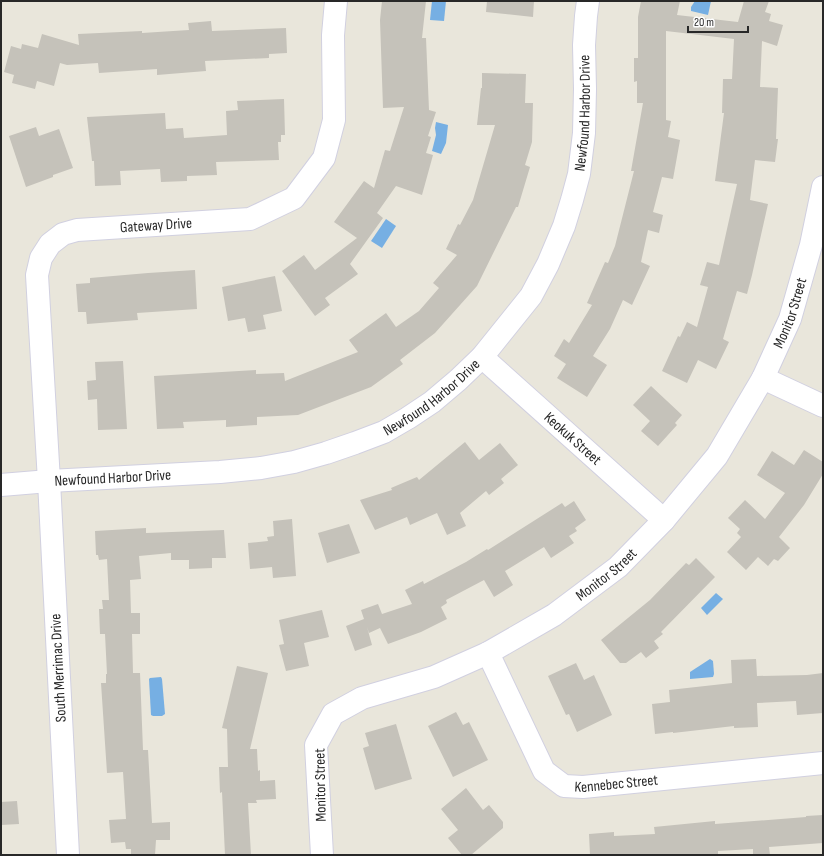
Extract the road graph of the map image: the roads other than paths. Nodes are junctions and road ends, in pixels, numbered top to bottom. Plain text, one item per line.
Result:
1 (336, 1) edge
2 (588, 1) edge
3 (823, 187) edge
4 (482, 357) junction
5 (763, 378) junction
6 (823, 406) edge
7 (49, 481) junction
8 (1, 486) edge
9 (664, 520) junction
10 (488, 653) junction
11 (823, 763) edge
12 (68, 855) edge
13 (322, 855) edge

1 - 7 street, Gateway Drive
2 - 4 street, Newfound Harbor Drive
3 - 5 street, Monitor Street
4 - 7 street, Newfound Harbor Drive
4 - 9 street, Keokuk Street
5 - 6 street
5 - 9 street, Monitor Street
7 - 8 street, Newfound Harbor Drive
7 - 12 street, South Merrimac Drive
9 - 10 street, Monitor Street
10 - 11 street, Kennebec Street
10 - 13 street, Monitor Street

